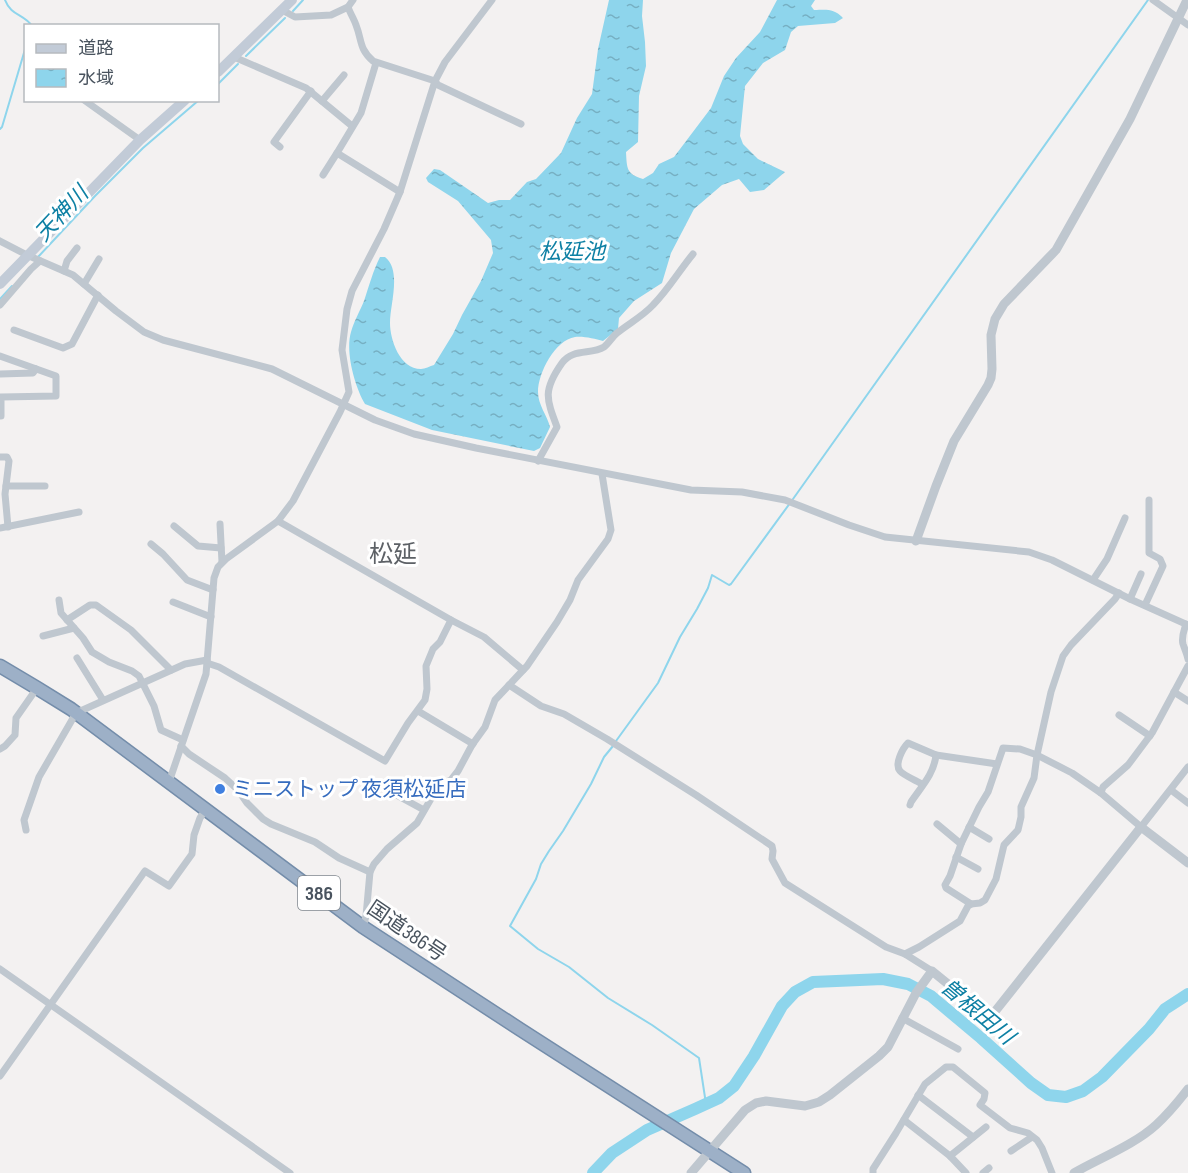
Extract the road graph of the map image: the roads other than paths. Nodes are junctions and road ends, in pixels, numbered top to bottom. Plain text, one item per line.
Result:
1 (292, 0) edge
2 (353, 0) edge
3 (492, 0) edge
4 (1153, 0) edge
5 (1188, 0) edge
6 (348, 7) junction
7 (282, 10) junction
8 (1178, 18) junction
9 (1188, 26) edge
10 (234, 57) junction
11 (376, 63) junction
12 (219, 71) edge
13 (344, 75) dead end
14 (435, 81) junction
15 (310, 91) junction
16 (322, 101) junction
17 (87, 102) edge
18 (183, 102) edge
19 (520, 124) dead end
20 (352, 126) junction
21 (140, 140) junction
22 (280, 147) dead end
23 (337, 153) junction
24 (322, 176) dead end
25 (400, 192) junction
26 (0, 241) edge
27 (76, 248) dead end
28 (693, 254) dead end
29 (27, 255) junction
30 (99, 259) dead end
31 (40, 261) junction
32 (64, 271) junction
33 (0, 284) edge
34 (84, 284) junction
35 (98, 295) junction
36 (0, 305) edge
37 (14, 330) dead end
38 (0, 356) edge
39 (36, 369) junction
40 (0, 374) edge
41 (343, 404) junction
42 (0, 416) edge
43 (0, 457) edge
44 (538, 461) junction
45 (602, 474) junction
46 (6, 486) junction
47 (45, 486) dead end
48 (1149, 500) dead end
49 (78, 512) dead end
50 (1125, 519) dead end
51 (278, 521) junction
52 (220, 524) dead end
53 (8, 526) junction
54 (174, 526) dead end
55 (0, 528) edge
56 (916, 541) junction
57 (151, 544) dead end
58 (221, 548) junction
59 (222, 562) junction
60 (1141, 574) dead end
61 (1093, 580) junction
62 (213, 590) junction
63 (1119, 593) junction
64 (1130, 599) junction
65 (59, 600) dead end
66 (173, 602) dead end
67 (1145, 605) junction
68 (212, 617) junction
69 (67, 620) junction
70 (450, 620) junction
71 (1187, 624) edge
72 (74, 628) junction
73 (43, 636) dead end
74 (77, 658) dead end
75 (1188, 659) edge
76 (207, 662) junction
77 (0, 666) edge
78 (1188, 666) edge
79 (171, 670) junction
80 (523, 670) junction
81 (143, 682) junction
82 (509, 685) junction
83 (38, 687) junction
84 (1174, 692) junction
85 (103, 700) junction
86 (1188, 701) edge
87 (418, 711) junction
88 (76, 713) junction
89 (1119, 715) dead end
90 (1150, 736) junction
91 (182, 743) junction
92 (473, 744) junction
93 (0, 749) edge
94 (936, 755) junction
95 (1037, 755) junction
96 (997, 764) junction
97 (1188, 767) edge
98 (169, 782) junction
99 (922, 784) junction
100 (1171, 790) junction
101 (391, 792) dead end
102 (1101, 793) junction
103 (1188, 803) edge
104 (910, 805) dead end
105 (206, 809) junction
106 (424, 810) junction
107 (937, 824) dead end
108 (969, 827) junction
109 (1141, 827) junction
110 (26, 830) dead end
111 (989, 839) dead end
112 (961, 844) junction
113 (956, 857) junction
114 (1188, 864) edge
115 (978, 869) dead end
116 (370, 872) junction
117 (971, 904) junction
118 (363, 927) junction
119 (905, 954) junction
120 (0, 969) edge
121 (930, 974) junction
122 (50, 1004) junction
123 (902, 1018) junction
124 (958, 1049) dead end
125 (0, 1076) edge
126 (1188, 1089) edge
127 (918, 1095) junction
128 (904, 1120) junction
129 (986, 1127) dead end
130 (973, 1137) junction
131 (1032, 1137) junction
132 (1011, 1151) dead end
133 (710, 1152) junction
134 (950, 1156) junction
135 (290, 1173) edge
136 (691, 1173) edge
137 (744, 1173) edge
138 (873, 1173) edge
139 (966, 1173) edge
140 (1052, 1173) edge
141 (1074, 1173) edge

1 - 7 main road
2 - 6 street
3 - 14 street
4 - 8 street
5 - 8 street
6 - 7 street
6 - 11 street
7 - 10 main road
8 - 9 street
8 - 56 street
10 - 12 main road
10 - 15 street
11 - 14 street
11 - 20 street
13 - 16 street
14 - 19 street
14 - 25 street
15 - 16 street
15 - 22 street
16 - 20 street
17 - 21 street
18 - 21 main road
20 - 23 street
21 - 29 main road
23 - 24 street
23 - 25 street
25 - 41 street
26 - 29 street
27 - 32 street
28 - 44 street
29 - 31 street
29 - 33 main road
30 - 34 street
31 - 32 street
31 - 36 street
32 - 34 street
34 - 35 street
35 - 37 street
35 - 41 street
38 - 39 street
39 - 40 street
39 - 42 street
41 - 44 street
41 - 51 street
43 - 46 street
44 - 45 street
45 - 56 street
45 - 80 street
46 - 47 street
46 - 53 street
48 - 67 street
49 - 53 street
50 - 61 street
51 - 59 street
51 - 70 street
52 - 58 street
53 - 55 street
54 - 58 street
56 - 61 street
57 - 62 street
58 - 59 street
59 - 62 street
60 - 64 street
61 - 63 street
62 - 68 street
63 - 64 street
63 - 95 street
64 - 67 street
65 - 69 street
66 - 68 street
67 - 71 street
68 - 76 street
69 - 72 street
69 - 79 street
70 - 80 street
70 - 87 street
71 - 75 street
72 - 73 street
72 - 81 street
74 - 85 street
76 - 79 street
76 - 87 street
76 - 91 street
77 - 83 highway, 国道386号 / 386
78 - 84 street
79 - 81 street
80 - 82 street
81 - 85 street
81 - 91 street
82 - 92 street
82 - 119 street
83 - 88 highway, 国道386号 / 386
83 - 93 street
84 - 86 street
84 - 90 street
85 - 88 street
87 - 92 street
88 - 98 highway, 国道386号 / 386
88 - 110 street
89 - 90 street
90 - 102 street
91 - 98 street
91 - 116 street
92 - 106 street
94 - 96 street
94 - 99 street
94 - 99 street
95 - 96 street
95 - 102 street
95 - 117 street
96 - 108 street
97 - 100 street
98 - 105 highway, 国道386号 / 386
99 - 104 street
100 - 103 street
100 - 109 street
101 - 106 street
102 - 109 street
105 - 118 highway, 国道386号 / 386
105 - 122 street
106 - 116 street
107 - 112 street
108 - 111 street
108 - 112 street
109 - 114 street
109 - 121 street
112 - 113 street
113 - 115 street
113 - 117 street
116 - 118 street
117 - 119 street
118 - 133 highway, 国道386号 / 386
119 - 121 street
120 - 122 street
121 - 123 street
122 - 125 street
122 - 135 street
123 - 124 street
123 - 133 street
126 - 141 street
127 - 128 street
127 - 130 street
127 - 131 street
128 - 134 street
128 - 138 street
129 - 130 street
130 - 134 street
131 - 132 street
131 - 140 street
133 - 136 street
133 - 137 highway, 国道386号 / 386
134 - 139 street

